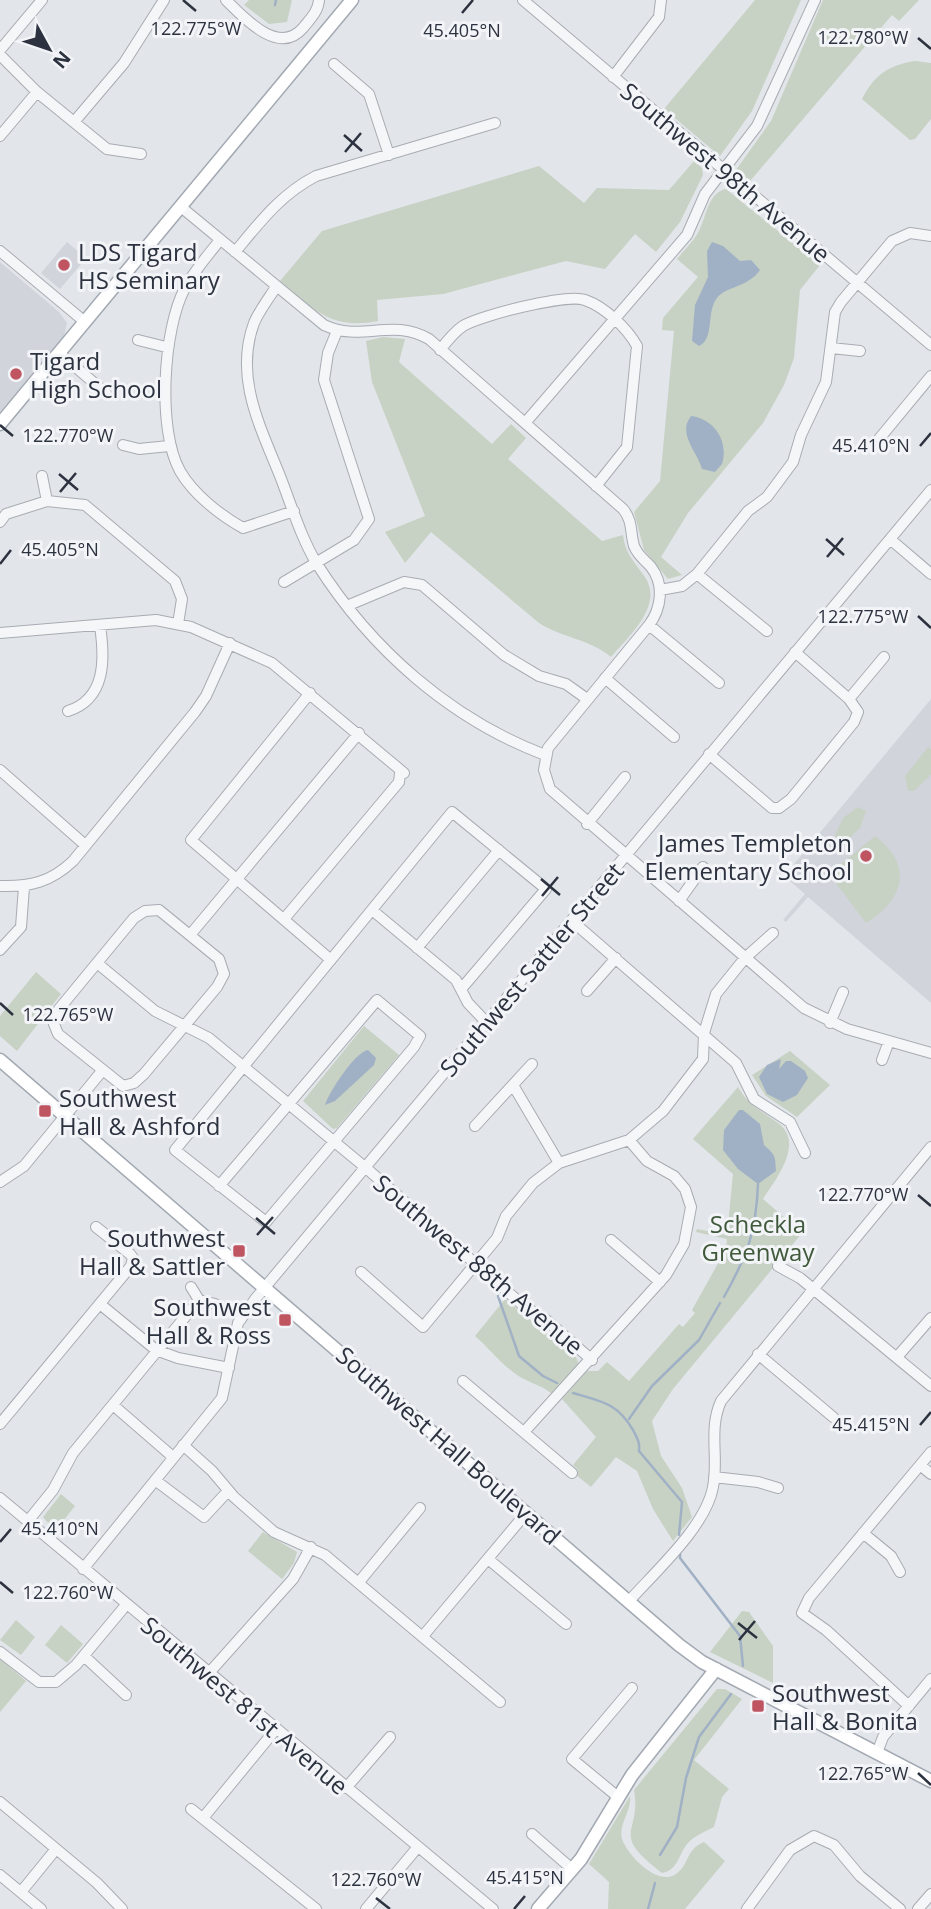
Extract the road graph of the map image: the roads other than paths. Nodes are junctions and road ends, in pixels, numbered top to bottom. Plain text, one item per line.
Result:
1 (42, 0) edge
2 (164, 0) edge
3 (226, 0) edge
4 (319, 0) edge
5 (352, 0) edge
6 (523, 0) edge
7 (661, 0) edge
8 (815, 0) edge
9 (0, 52) edge
10 (334, 64) dead end
11 (613, 77) junction
12 (37, 92) junction
13 (74, 122) junction
14 (495, 123) dead end
15 (0, 136) edge
16 (141, 154) dead end
17 (389, 155) junction
18 (723, 170) junction
19 (181, 207) junction
20 (931, 236) edge
21 (220, 240) junction
22 (0, 251) edge
23 (234, 252) junction
24 (857, 283) junction
25 (276, 287) junction
26 (614, 319) junction
27 (85, 323) junction
28 (337, 331) junction
29 (138, 340) dead end
30 (931, 344) edge
31 (166, 348) junction
32 (831, 348) junction
33 (440, 349) junction
34 (860, 351) dead end
35 (59, 354) junction
36 (931, 376) edge
37 (106, 393) dead end
38 (525, 423) junction
39 (0, 424) edge
40 (123, 445) dead end
41 (874, 445) dead end
42 (169, 446) junction
43 (42, 477) dead end
44 (596, 486) junction
45 (931, 490) edge
46 (47, 501) junction
47 (294, 510) junction
48 (0, 522) edge
49 (890, 539) junction
50 (316, 562) junction
51 (696, 574) junction
52 (931, 574) edge
53 (284, 582) dead end
54 (660, 590) junction
55 (349, 605) junction
56 (178, 624) junction
57 (649, 625) junction
58 (100, 626) junction
59 (767, 631) dead end
60 (0, 632) edge
61 (230, 643) junction
62 (795, 652) junction
63 (884, 657) dead end
64 (605, 678) junction
65 (719, 683) dead end
66 (310, 693) junction
67 (587, 699) junction
68 (849, 699) junction
69 (68, 711) dead end
70 (359, 733) junction
71 (674, 737) dead end
72 (709, 754) junction
73 (545, 755) junction
74 (0, 771) edge
75 (625, 777) dead end
76 (587, 824) junction
77 (85, 844) junction
78 (499, 850) junction
79 (625, 856) junction
80 (703, 867) dead end
81 (237, 880) junction
82 (0, 886) edge
83 (24, 887) junction
84 (679, 901) junction
85 (372, 911) junction
86 (284, 919) junction
87 (572, 921) junction
88 (773, 933) dead end
89 (190, 935) junction
90 (417, 948) junction
91 (0, 950) edge
92 (616, 958) junction
93 (745, 958) junction
94 (331, 960) junction
95 (97, 963) junction
96 (462, 988) junction
97 (587, 991) dead end
98 (843, 992) dead end
99 (487, 1023) junction
100 (830, 1023) junction
101 (185, 1026) junction
102 (704, 1033) junction
103 (889, 1041) junction
104 (931, 1053) edge
105 (0, 1060) edge
106 (882, 1060) dead end
107 (532, 1064) dead end
108 (243, 1067) junction
109 (102, 1071) junction
110 (513, 1085) junction
111 (289, 1104) junction
112 (65, 1116) junction
113 (475, 1126) dead end
114 (629, 1140) junction
115 (333, 1143) junction
116 (931, 1147) edge
117 (804, 1153) dead end
118 (927, 1160) edge
119 (559, 1163) junction
120 (366, 1168) junction
121 (0, 1182) edge
122 (219, 1186) junction
123 (96, 1227) dead end
124 (611, 1240) dead end
125 (476, 1265) junction
126 (778, 1266) dead end
127 (361, 1272) dead end
128 (660, 1282) junction
129 (191, 1287) dead end
130 (265, 1288) junction
131 (813, 1289) junction
132 (199, 1300) junction
133 (100, 1304) junction
134 (215, 1304) dead end
135 (931, 1318) edge
136 (156, 1350) junction
137 (758, 1354) junction
138 (897, 1357) junction
139 (592, 1360) junction
140 (229, 1368) junction
141 (463, 1381) dead end
142 (931, 1386) edge
143 (113, 1405) junction
144 (833, 1417) dead end
145 (0, 1424) edge
146 (524, 1432) junction
147 (183, 1445) junction
148 (931, 1452) edge
149 (173, 1458) junction
150 (920, 1465) junction
151 (572, 1473) dead end
152 (931, 1474) edge
153 (715, 1477) junction
154 (155, 1480) junction
155 (778, 1488) dead end
156 (228, 1491) junction
157 (0, 1498) edge
158 (420, 1508) dead end
159 (527, 1513) junction
160 (28, 1521) junction
161 (863, 1533) junction
162 (311, 1547) junction
163 (488, 1559) junction
164 (83, 1569) junction
165 (900, 1572) dead end
166 (359, 1582) junction
167 (629, 1601) junction
168 (126, 1605) junction
169 (566, 1624) dead end
170 (423, 1636) junction
171 (0, 1652) edge
172 (84, 1656) junction
173 (716, 1669) junction
174 (208, 1674) junction
175 (931, 1679) edge
176 (632, 1688) dead end
177 (126, 1695) dead end
178 (500, 1702) dead end
179 (909, 1706) junction
180 (276, 1730) junction
181 (390, 1737) dead end
182 (877, 1753) junction
183 (931, 1781) edge
184 (346, 1788) junction
185 (618, 1797) junction
186 (0, 1802) edge
187 (191, 1809) dead end
188 (203, 1818) junction
189 (532, 1834) dead end
190 (416, 1848) junction
191 (57, 1849) junction
192 (572, 1869) junction
193 (0, 1875) edge
194 (21, 1892) junction
195 (931, 1894) edge
196 (41, 1909) edge
197 (122, 1909) edge
198 (316, 1909) edge
199 (366, 1909) edge
200 (493, 1909) edge
201 (538, 1909) edge
202 (747, 1909) edge
203 (900, 1909) edge
204 (918, 1909) edge

1 - 9 street
2 - 13 street
3 - 4 street
5 - 19 main road
6 - 11 street, Southwest 98th Avenue
7 - 11 street
8 - 18 street
9 - 12 street
10 - 17 street
11 - 18 street, Southwest 98th Avenue
12 - 13 street
12 - 15 street
13 - 16 street
14 - 17 street
17 - 23 street
18 - 24 street, Southwest 98th Avenue
18 - 26 street
19 - 21 street
19 - 27 main road
20 - 24 street
21 - 23 street
21 - 31 street
22 - 27 street
23 - 25 street
24 - 30 street, Southwest 98th Avenue
24 - 32 street
25 - 28 street
25 - 47 street
26 - 33 street
26 - 38 street
26 - 44 street
27 - 35 main road
28 - 33 street
28 - 50 street
29 - 31 street
31 - 42 street
32 - 34 street
32 - 51 street
33 - 38 street
35 - 37 street
35 - 39 main road
36 - 41 street
38 - 44 street
40 - 42 street
42 - 47 street
43 - 46 street
44 - 54 street
45 - 49 street, Southwest Sattler Street
46 - 48 street
46 - 56 street
47 - 50 street
49 - 52 street
49 - 62 street, Southwest Sattler Street
50 - 53 street
50 - 55 street
51 - 54 street
51 - 59 street
54 - 57 street
55 - 67 street
55 - 73 street
56 - 58 street
56 - 61 street
57 - 64 street
57 - 65 street
58 - 60 street
58 - 69 street
61 - 66 street
61 - 77 street
62 - 68 street
62 - 72 street, Southwest Sattler Street
63 - 68 street
64 - 67 street
64 - 71 street
66 - 70 street
66 - 81 street
67 - 73 street
68 - 72 street
70 - 81 street
70 - 86 street
72 - 79 street, Southwest Sattler Street
73 - 76 street
74 - 77 street
75 - 76 street
76 - 79 street
77 - 83 street
78 - 85 street
78 - 90 street
78 - 96 street
79 - 84 street
79 - 87 street, Southwest Sattler Street
80 - 84 street
81 - 86 street
81 - 89 street
82 - 83 street
83 - 91 street
84 - 93 street
85 - 90 street
85 - 94 street
86 - 94 street
87 - 92 street
87 - 99 street, Southwest Sattler Street
88 - 93 street
89 - 95 street
89 - 101 street
90 - 96 street
92 - 97 street
92 - 102 street
93 - 100 street
93 - 102 street
94 - 108 street
95 - 101 street, Southwest 88th Avenue
95 - 109 street
96 - 99 street
98 - 100 street
99 - 120 street, Southwest Sattler Street
100 - 103 street
101 - 108 street, Southwest 88th Avenue
101 - 109 street
102 - 114 street
102 - 117 street
103 - 104 street
103 - 106 street
105 - 112 main road, Southwest Hall Boulevard
107 - 110 street
108 - 111 street, Southwest 88th Avenue
108 - 122 street
109 - 112 street
110 - 113 street
110 - 119 street
111 - 115 street, Southwest 88th Avenue
111 - 115 street
111 - 122 street
112 - 121 street
112 - 130 main road, Southwest Hall Boulevard
114 - 119 street
114 - 128 street
115 - 120 street, Southwest 88th Avenue
115 - 122 street
116 - 118 street
118 - 131 street
119 - 125 street
120 - 125 street, Southwest 88th Avenue
120 - 130 street, Southwest Sattler Street
123 - 133 street
124 - 128 street
125 - 127 street
125 - 139 street, Southwest 88th Avenue
126 - 131 street
128 - 139 street
129 - 132 street
130 - 140 street, Southwest Sattler Street
130 - 159 main road, Southwest Hall Boulevard
131 - 137 street
131 - 138 street
132 - 134 street
132 - 136 street
133 - 136 street
133 - 145 street
135 - 138 street
136 - 140 street
136 - 143 street
137 - 144 street
137 - 153 street
138 - 142 street
139 - 146 street
140 - 147 street, Southwest Sattler Street
141 - 146 street
143 - 149 street
143 - 160 street
146 - 151 street
147 - 149 street, Southwest Sattler Street
147 - 156 street
148 - 150 street
149 - 154 street, Southwest Sattler Street
150 - 152 street
150 - 161 street
153 - 155 street
153 - 167 street
154 - 156 street
154 - 164 street, Southwest Sattler Street
156 - 162 street
157 - 160 street, Southwest 81st Avenue
158 - 166 street
159 - 163 street
159 - 167 main road, Southwest Hall Boulevard
160 - 164 street, Southwest 81st Avenue
161 - 165 street
161 - 179 street
162 - 166 street
162 - 174 street
163 - 169 street
163 - 170 street
164 - 168 street, Southwest 81st Avenue
166 - 170 street
167 - 173 main road, Southwest Hall Boulevard
168 - 172 street
168 - 174 street, Southwest 81st Avenue
170 - 178 street
171 - 172 street
172 - 177 street
173 - 182 main road, Southwest Hall Boulevard
173 - 185 main road
174 - 180 street, Southwest 81st Avenue
175 - 179 street
176 - 185 street
179 - 182 street
180 - 184 street, Southwest 81st Avenue
180 - 188 street
181 - 184 street
182 - 183 main road, Southwest Hall Boulevard
184 - 190 street, Southwest 81st Avenue
185 - 192 main road
186 - 191 street
187 - 188 street
188 - 198 street
189 - 192 street
190 - 199 street
190 - 200 street, Southwest 81st Avenue
191 - 194 street
191 - 197 street
192 - 201 main road
193 - 194 street
194 - 196 street
195 - 204 street
202 - 203 street

